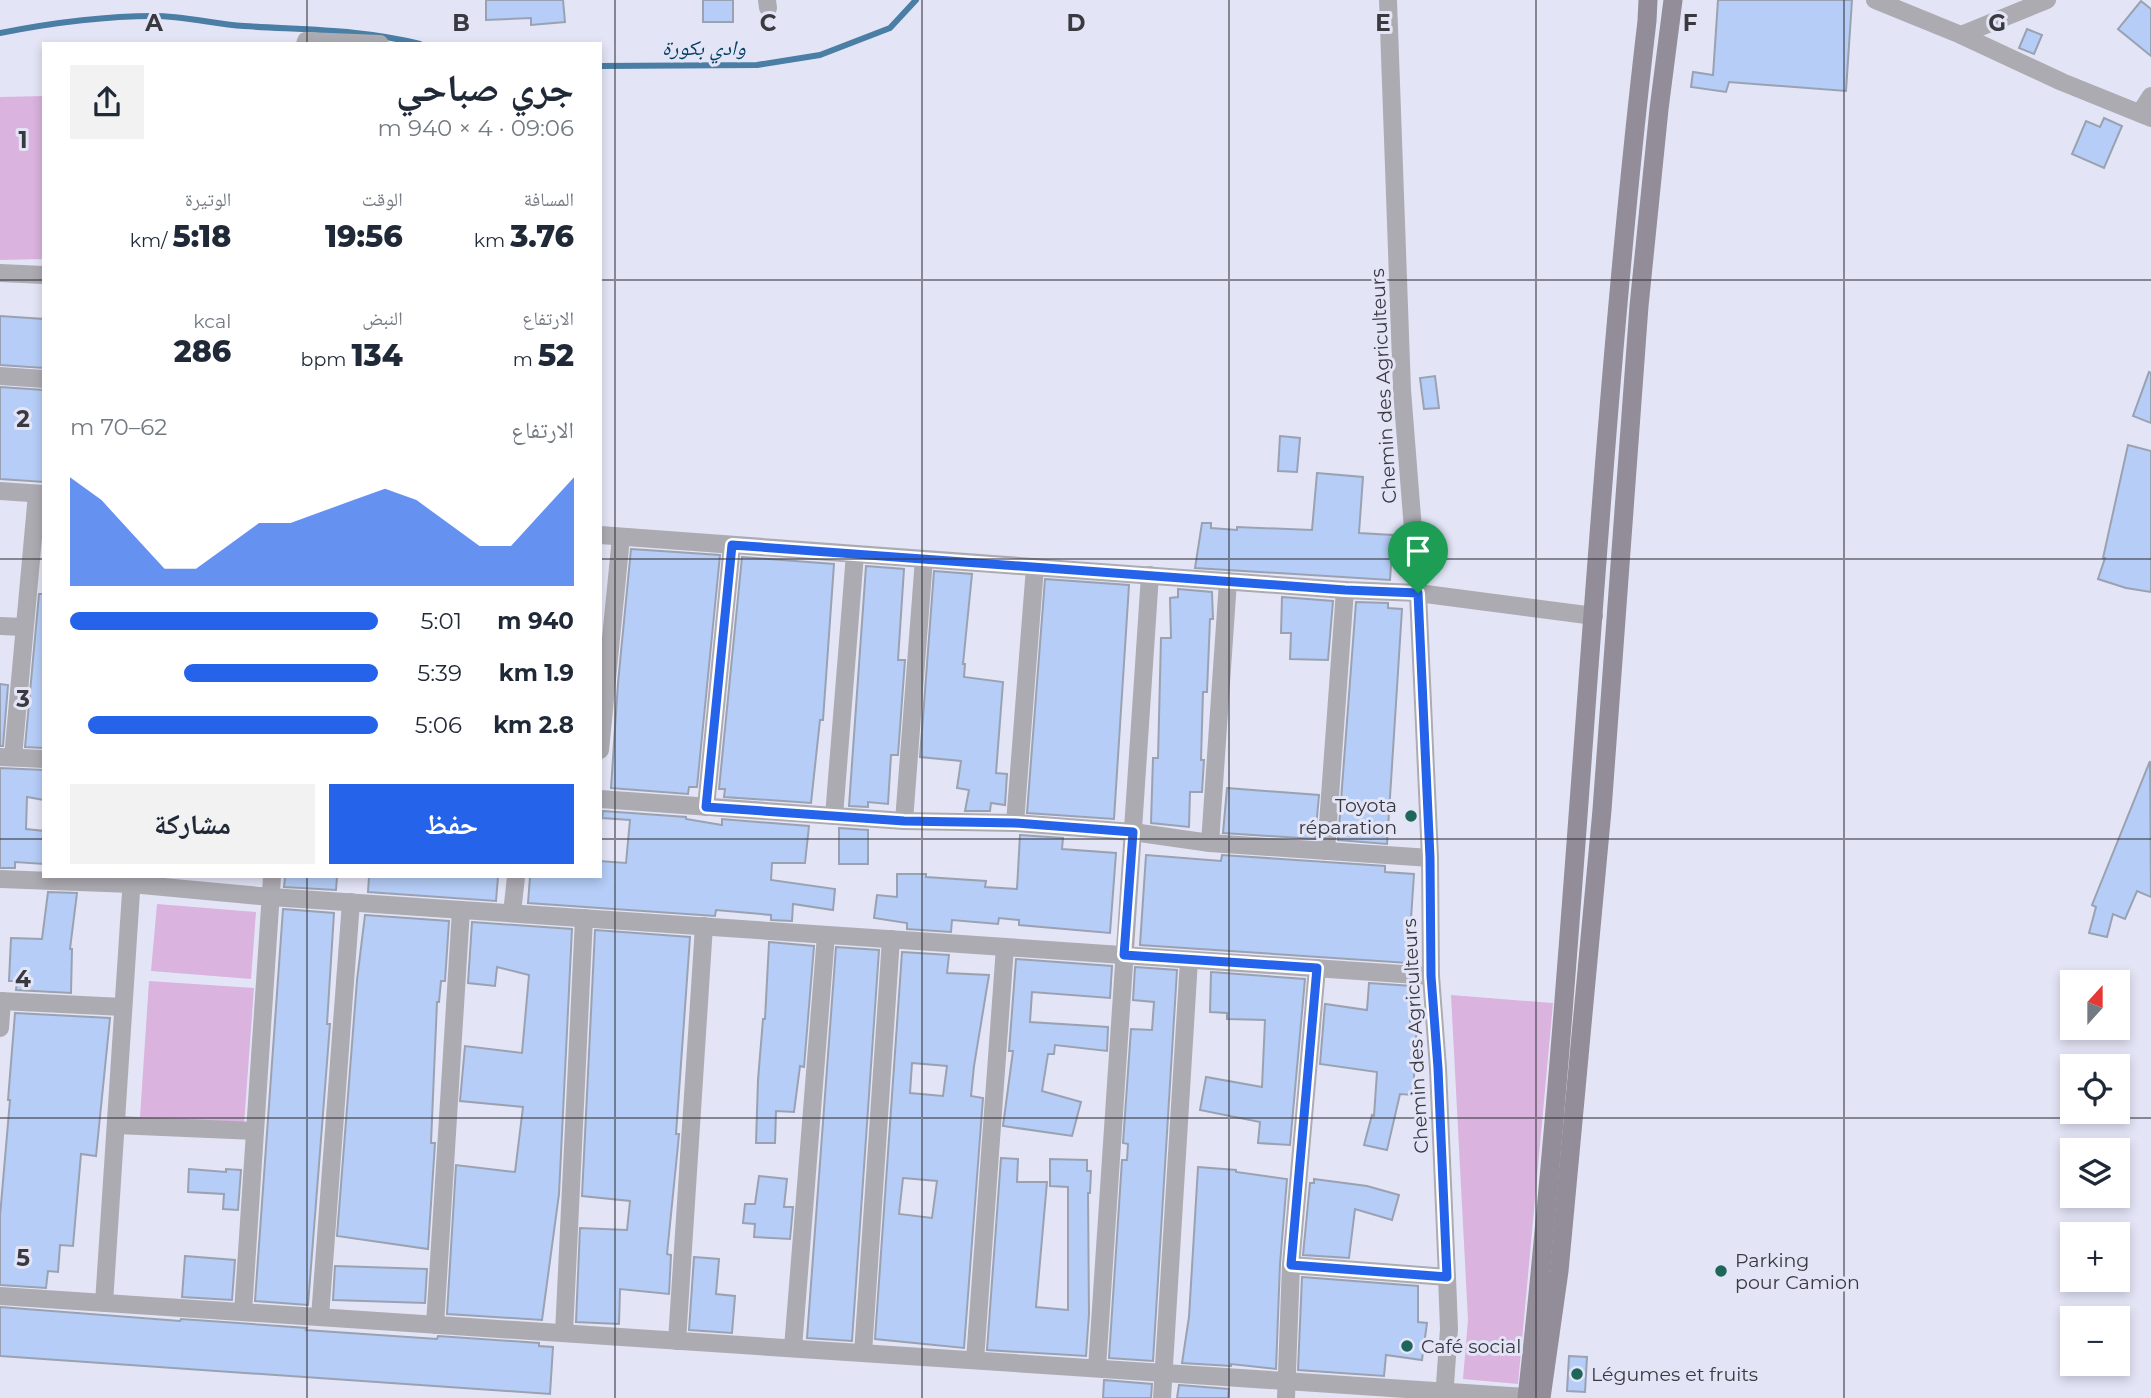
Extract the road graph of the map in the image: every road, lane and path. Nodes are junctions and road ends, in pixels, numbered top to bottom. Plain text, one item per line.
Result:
1 (1388, 0) edge
2 (1648, 0) edge
3 (1673, 0) edge
4 (1875, 0) edge
5 (2047, 0) edge
6 (1961, 35) junction
7 (306, 42) edge
8 (331, 42) edge
9 (2151, 96) edge
10 (2145, 116) edge
11 (0, 273) edge
12 (42, 275) edge
13 (0, 376) edge
14 (42, 379) edge
15 (0, 491) edge
16 (40, 494) edge
17 (602, 535) edge
18 (621, 537) junction
19 (732, 545) junction
20 (855, 554) junction
21 (924, 559) junction
22 (1035, 567) junction
23 (1150, 575) junction
24 (1228, 581) junction
25 (1345, 590) junction
26 (1418, 593) junction
27 (1594, 615) junction
28 (0, 625) edge
29 (23, 627) junction
30 (602, 730) edge
31 (6, 757) edge
32 (42, 759) edge
33 (602, 799) edge
34 (706, 807) junction
35 (834, 816) junction
36 (904, 821) junction
37 (1015, 823) junction
38 (1133, 832) junction
39 (1210, 843) junction
40 (1326, 851) junction
41 (1430, 858) junction
42 (272, 878) edge
43 (516, 878) edge
44 (0, 879) edge
45 (132, 880) edge
46 (271, 897) junction
47 (351, 902) junction
48 (461, 910) junction
49 (512, 913) junction
50 (584, 918) junction
51 (704, 926) junction
52 (827, 935) junction
53 (891, 939) junction
54 (1005, 947) junction
55 (1124, 955) junction
56 (1189, 960) junction
57 (1317, 968) junction
58 (1431, 976) junction
59 (1, 1001) edge
60 (123, 1007) junction
61 (0, 1028) edge
62 (116, 1125) junction
63 (255, 1131) junction
64 (1291, 1265) junction
65 (1447, 1277) junction
66 (0, 1296) edge
67 (104, 1303) junction
68 (243, 1312) junction
69 (320, 1317) junction
70 (435, 1325) junction
71 (564, 1333) junction
72 (677, 1341) junction
73 (793, 1348) junction
74 (863, 1353) junction
75 (975, 1360) junction
76 (1097, 1368) junction
77 (1163, 1373) junction
78 (1286, 1389) edge
79 (1444, 1394) edge
80 (1161, 1398) edge
81 (1531, 1398) edge

1 - 26 street, Chemin des Agriculteurs
2 - 27 main road
3 - 81 main road
4 - 6 street
5 - 6 street
6 - 10 street
7 - 8 street
9 - 10 street
11 - 12 street
13 - 14 street
15 - 16 street
16 - 29 street
17 - 18 street
18 - 19 street
18 - 30 street
19 - 20 street
19 - 34 street
20 - 21 street
20 - 35 street
21 - 22 street
21 - 36 street
22 - 23 street
22 - 37 street
23 - 24 street
23 - 38 street
24 - 25 street
24 - 39 street
25 - 26 street
25 - 40 street
26 - 27 street
26 - 41 street, Chemin des Agriculteurs
27 - 81 main road
28 - 29 street
29 - 31 street
31 - 32 street
33 - 34 street
34 - 35 street
35 - 36 street
36 - 37 street
37 - 38 street
38 - 39 street
38 - 55 street
39 - 40 street
40 - 41 street
41 - 58 street, Chemin des Agriculteurs
42 - 46 street
43 - 49 street
44 - 45 street
45 - 46 street
45 - 60 street
46 - 47 street
46 - 63 street
47 - 48 street
47 - 69 street
48 - 49 street
48 - 70 street
49 - 50 street
50 - 51 street
50 - 71 street
51 - 52 street
51 - 72 street
52 - 53 street
52 - 73 street
53 - 54 street
53 - 74 street
54 - 55 street
54 - 75 street
55 - 56 street
55 - 76 street
56 - 57 street
56 - 77 street
57 - 58 street
57 - 64 street
58 - 65 street, Chemin des Agriculteurs
59 - 60 street
59 - 61 street
60 - 62 street
62 - 63 street
62 - 67 street
63 - 68 street
64 - 65 street
64 - 78 street
65 - 79 street, Chemin des Agriculteurs
66 - 67 street
67 - 68 street
68 - 69 street
69 - 70 street
70 - 71 street
71 - 72 street
72 - 73 street
73 - 74 street
74 - 75 street
75 - 76 street
76 - 77 street
77 - 78 street
77 - 80 street
78 - 79 street
79 - 81 street

